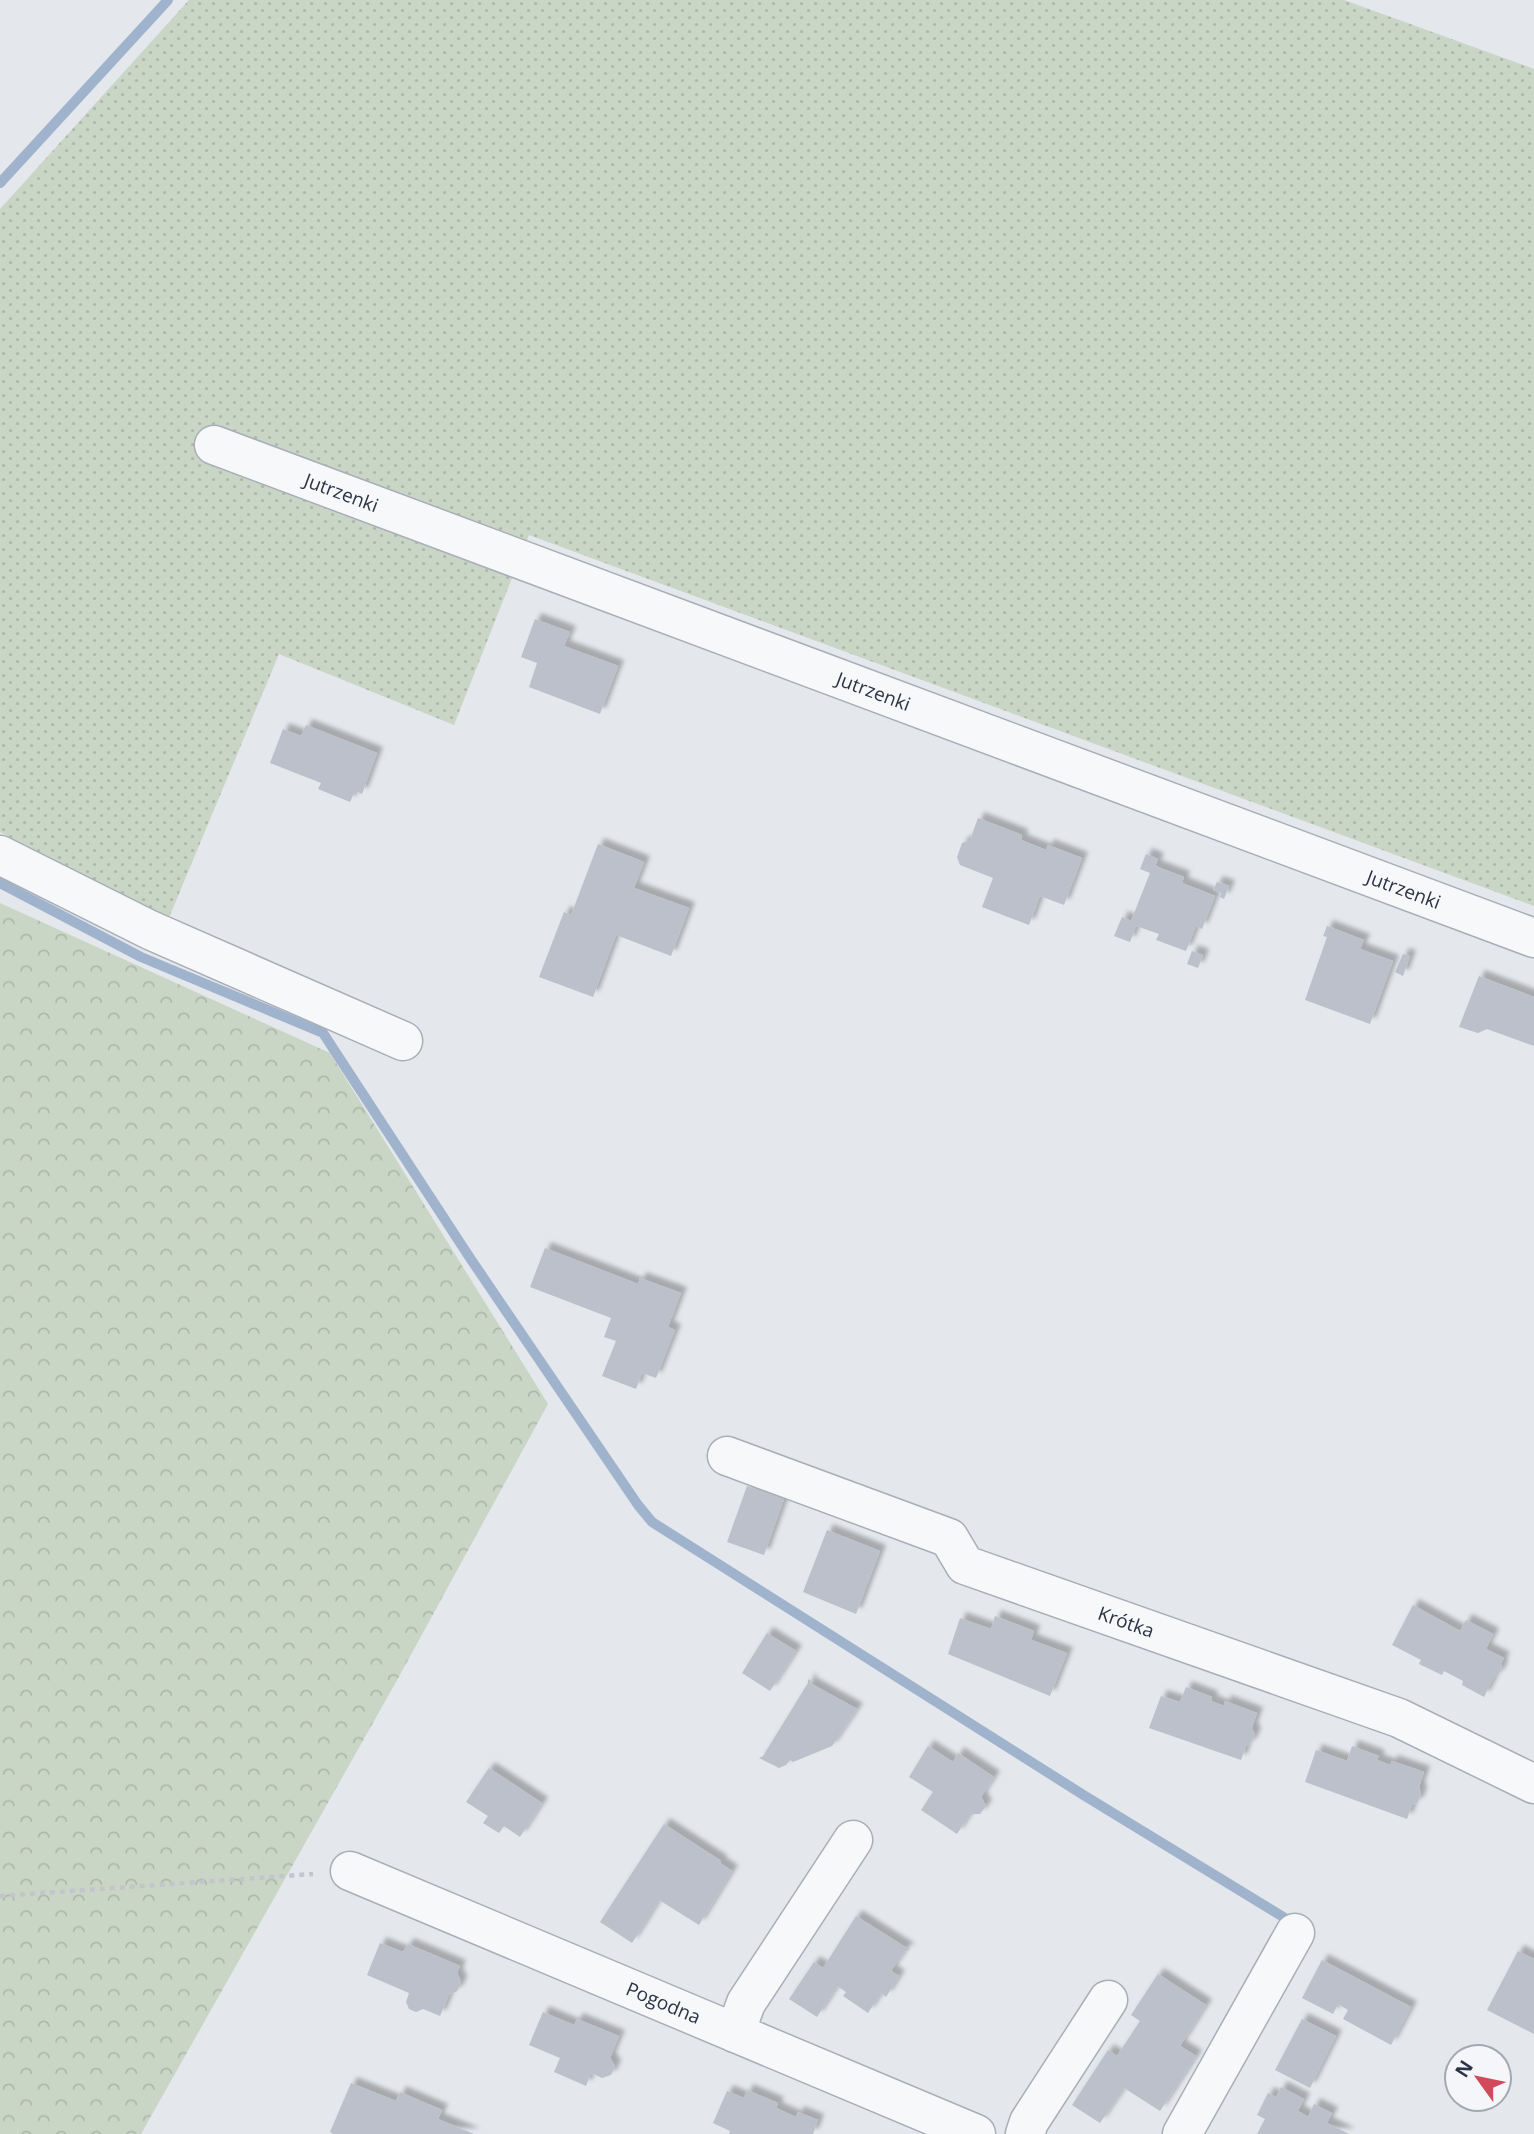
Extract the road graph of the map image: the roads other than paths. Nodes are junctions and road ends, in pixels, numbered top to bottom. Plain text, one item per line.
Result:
1 (214, 445) dead end
2 (0, 855) edge
3 (1534, 938) edge
4 (403, 1041) dead end
5 (727, 1456) dead end
6 (1534, 1784) edge
7 (853, 1840) dead end
8 (350, 1871) road end
9 (1295, 1933) dead end
10 (1108, 2000) dead end
11 (735, 2033) junction
12 (976, 2134) edge
13 (1024, 2134) edge
14 (1182, 2134) edge

1 - 3 street, Jutrzenki
2 - 4 street
5 - 6 street, Krótka
7 - 11 street
8 - 11 street, Pogodna
9 - 14 street
10 - 13 street
11 - 12 street, Pogodna

